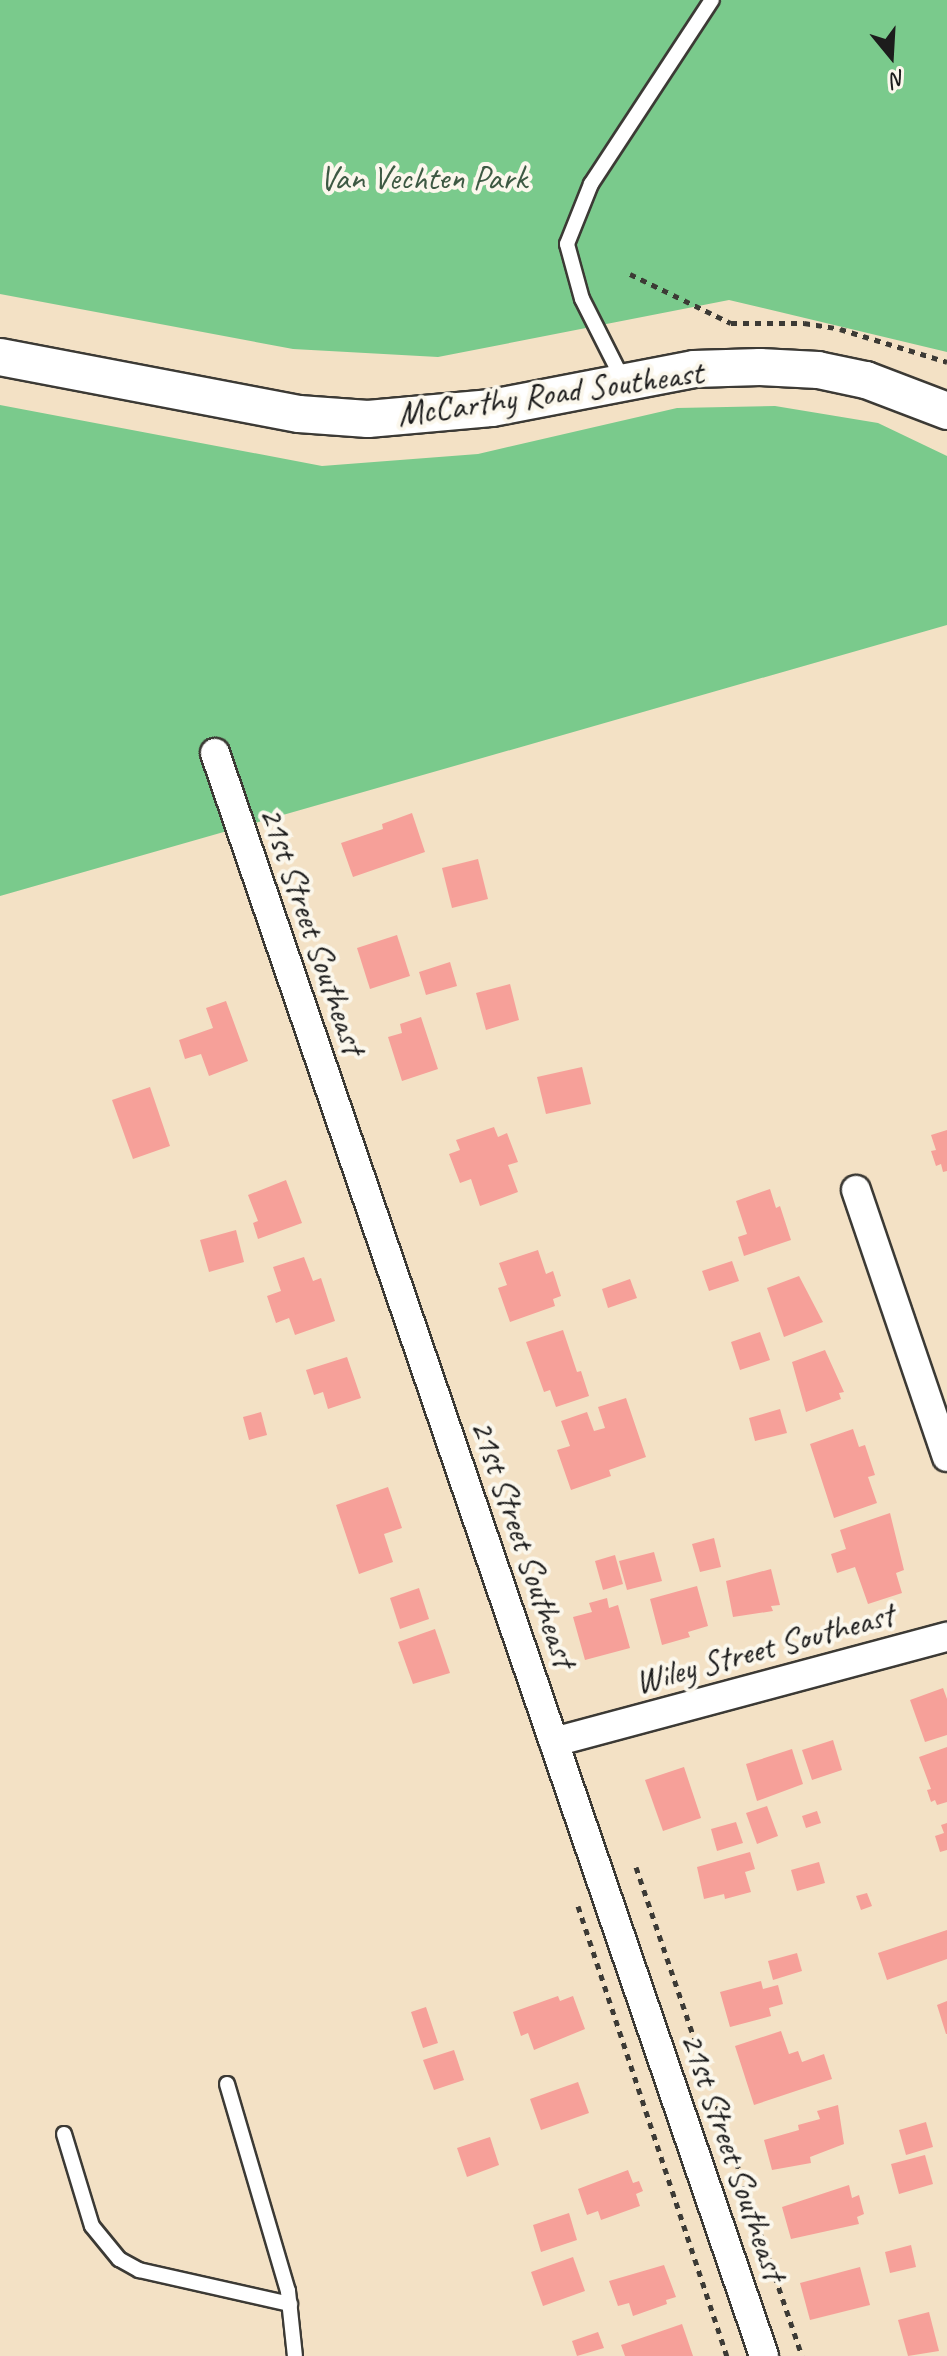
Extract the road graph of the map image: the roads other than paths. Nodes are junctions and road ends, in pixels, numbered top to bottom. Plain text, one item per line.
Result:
1 (712, 0) edge
2 (0, 357) edge
3 (623, 380) junction
4 (947, 411) edge
5 (215, 753) dead end
6 (856, 1190) dead end
7 (947, 1457) edge
8 (947, 1637) edge
9 (554, 1742) junction
10 (227, 2084) dead end
11 (64, 2134) dead end
12 (290, 2304) junction
13 (295, 2356) edge
14 (764, 2356) edge

1 - 3 lane
2 - 3 street, McCarthy Road Southeast
3 - 4 street, McCarthy Road Southeast
5 - 9 street, 21st Street Southeast
6 - 7 street
8 - 9 street, Wiley Street Southeast
9 - 14 street, 21st Street Southeast
10 - 12 lane
11 - 12 lane
12 - 13 lane

